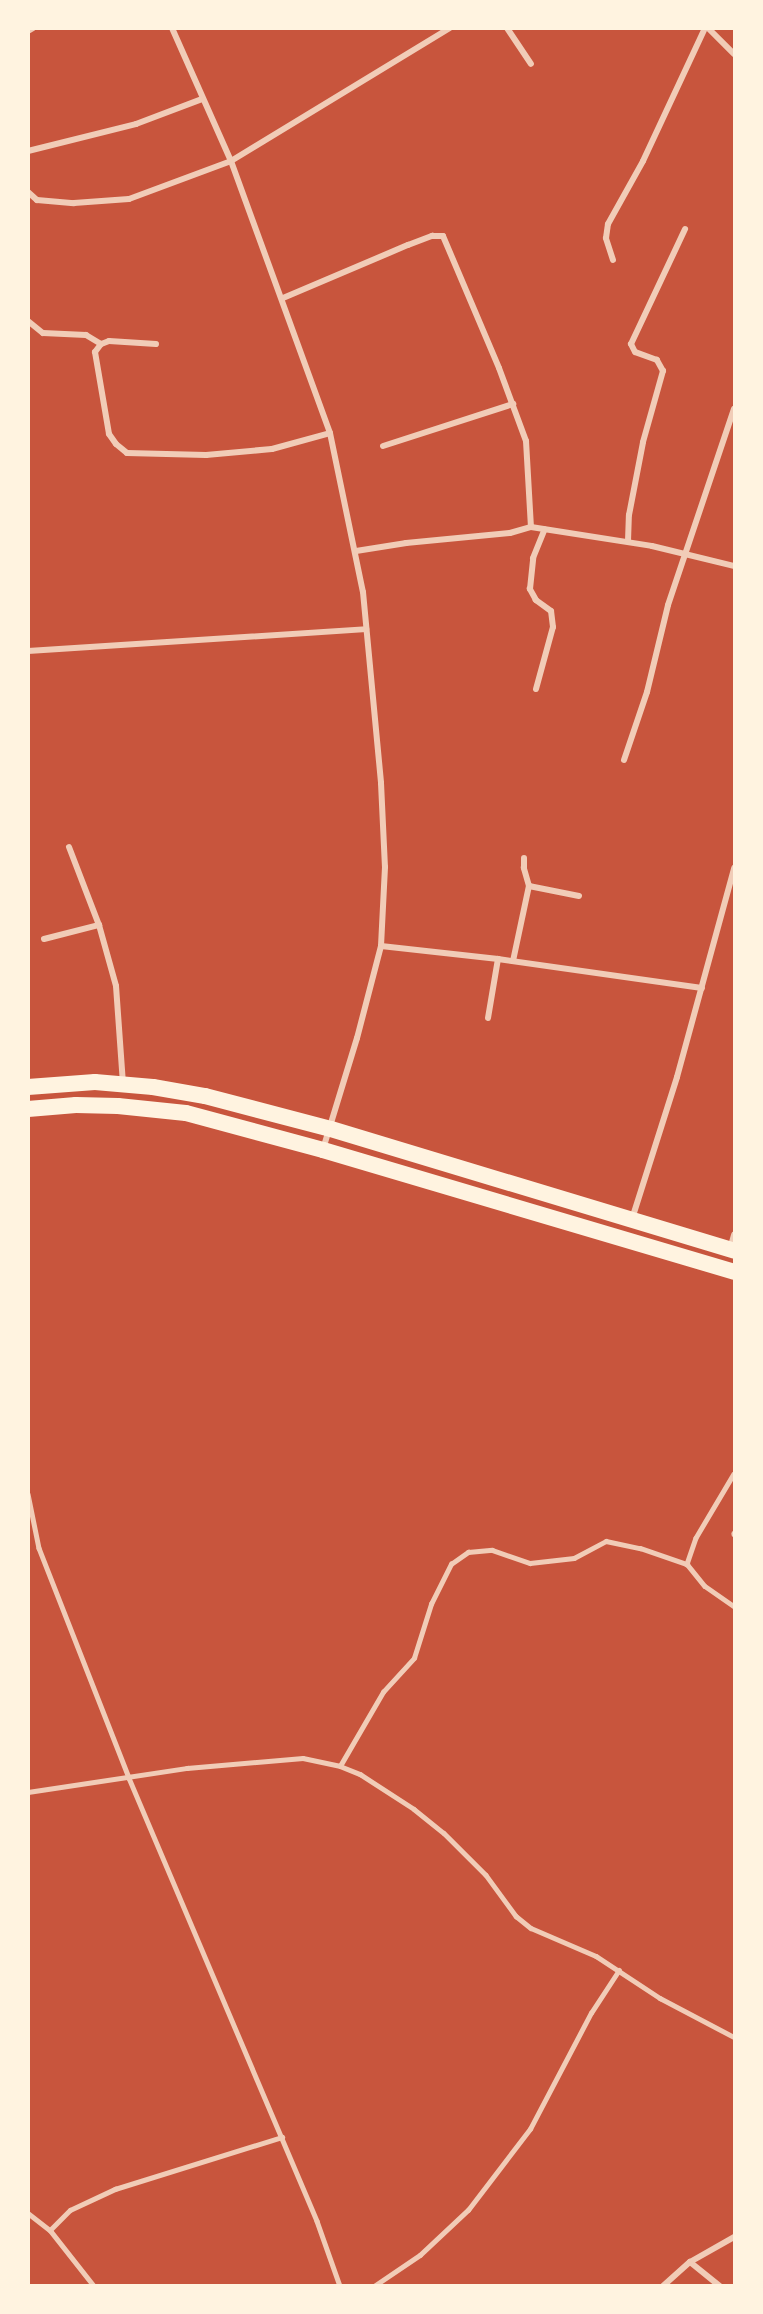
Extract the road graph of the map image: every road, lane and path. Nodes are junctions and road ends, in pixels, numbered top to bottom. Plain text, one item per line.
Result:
1 (33, 28) edge
2 (172, 28) edge
3 (450, 28) edge
4 (507, 28) edge
5 (706, 28) edge
6 (28, 31) edge
7 (735, 54) edge
8 (531, 64) dead end
9 (202, 99) junction
10 (28, 151) edge
11 (231, 161) junction
12 (28, 192) edge
13 (685, 229) dead end
14 (613, 260) dead end
15 (283, 298) junction
16 (28, 321) edge
17 (101, 344) junction
18 (156, 345) dead end
19 (513, 404) junction
20 (735, 409) edge
21 (330, 433) junction
22 (383, 446) dead end
23 (531, 527) junction
24 (545, 529) junction
25 (628, 541) junction
26 (356, 551) junction
27 (686, 552) junction
28 (735, 566) edge
29 (366, 629) junction
30 (28, 651) edge
31 (536, 689) dead end
32 (624, 760) dead end
33 (69, 847) dead end
34 (524, 858) dead end
35 (735, 868) edge
36 (529, 886) junction
37 (579, 896) dead end
38 (99, 925) junction
39 (44, 939) dead end
40 (381, 946) junction
41 (498, 959) junction
42 (513, 961) junction
43 (702, 988) junction
44 (488, 1018) dead end
45 (123, 1084) junction
46 (28, 1087) edge
47 (28, 1109) edge
48 (331, 1129) junction
49 (323, 1150) junction
50 (633, 1219) junction
51 (733, 1245) edge
52 (735, 1272) edge
53 (735, 1474) edge
54 (28, 1494) edge
55 (687, 1564) junction
56 (735, 1606) edge
57 (340, 1766) junction
58 (129, 1778) junction
59 (28, 1792) edge
60 (619, 1970) junction
61 (735, 2037) edge
62 (282, 2138) junction
63 (28, 2214) edge
64 (50, 2230) junction
65 (735, 2237) edge
66 (690, 2262) junction
67 (94, 2286) edge
68 (340, 2286) edge
69 (374, 2286) edge
70 (663, 2286) edge
71 (720, 2286) edge

1 - 6 street
2 - 9 street
3 - 11 street
4 - 8 street
5 - 7 street
5 - 14 street
9 - 10 street
9 - 11 street
11 - 12 street
11 - 15 street
13 - 25 street
15 - 19 street
15 - 21 street
16 - 17 street
17 - 18 street
17 - 21 street
19 - 22 street
19 - 23 street
20 - 27 street
21 - 26 street
23 - 24 street
23 - 26 street
24 - 25 street
24 - 31 street
25 - 27 street
26 - 29 street
27 - 28 street
27 - 32 street
29 - 30 street
29 - 40 street
33 - 38 street
34 - 36 street
35 - 43 street
36 - 37 street
36 - 42 street
38 - 39 street
38 - 45 street
40 - 41 street
40 - 48 street
41 - 42 street
41 - 44 street
42 - 43 street
43 - 50 street
45 - 46 highway
45 - 48 highway
47 - 49 highway
48 - 49 street
48 - 50 highway
49 - 52 highway
50 - 51 highway
53 - 55 lane
54 - 58 lane
55 - 56 lane
55 - 57 lane
57 - 58 lane
57 - 60 lane
58 - 59 lane
58 - 62 lane
60 - 61 lane
60 - 69 lane
62 - 64 lane
62 - 68 lane
63 - 64 lane
64 - 67 lane
65 - 66 street
66 - 70 street
66 - 71 street

